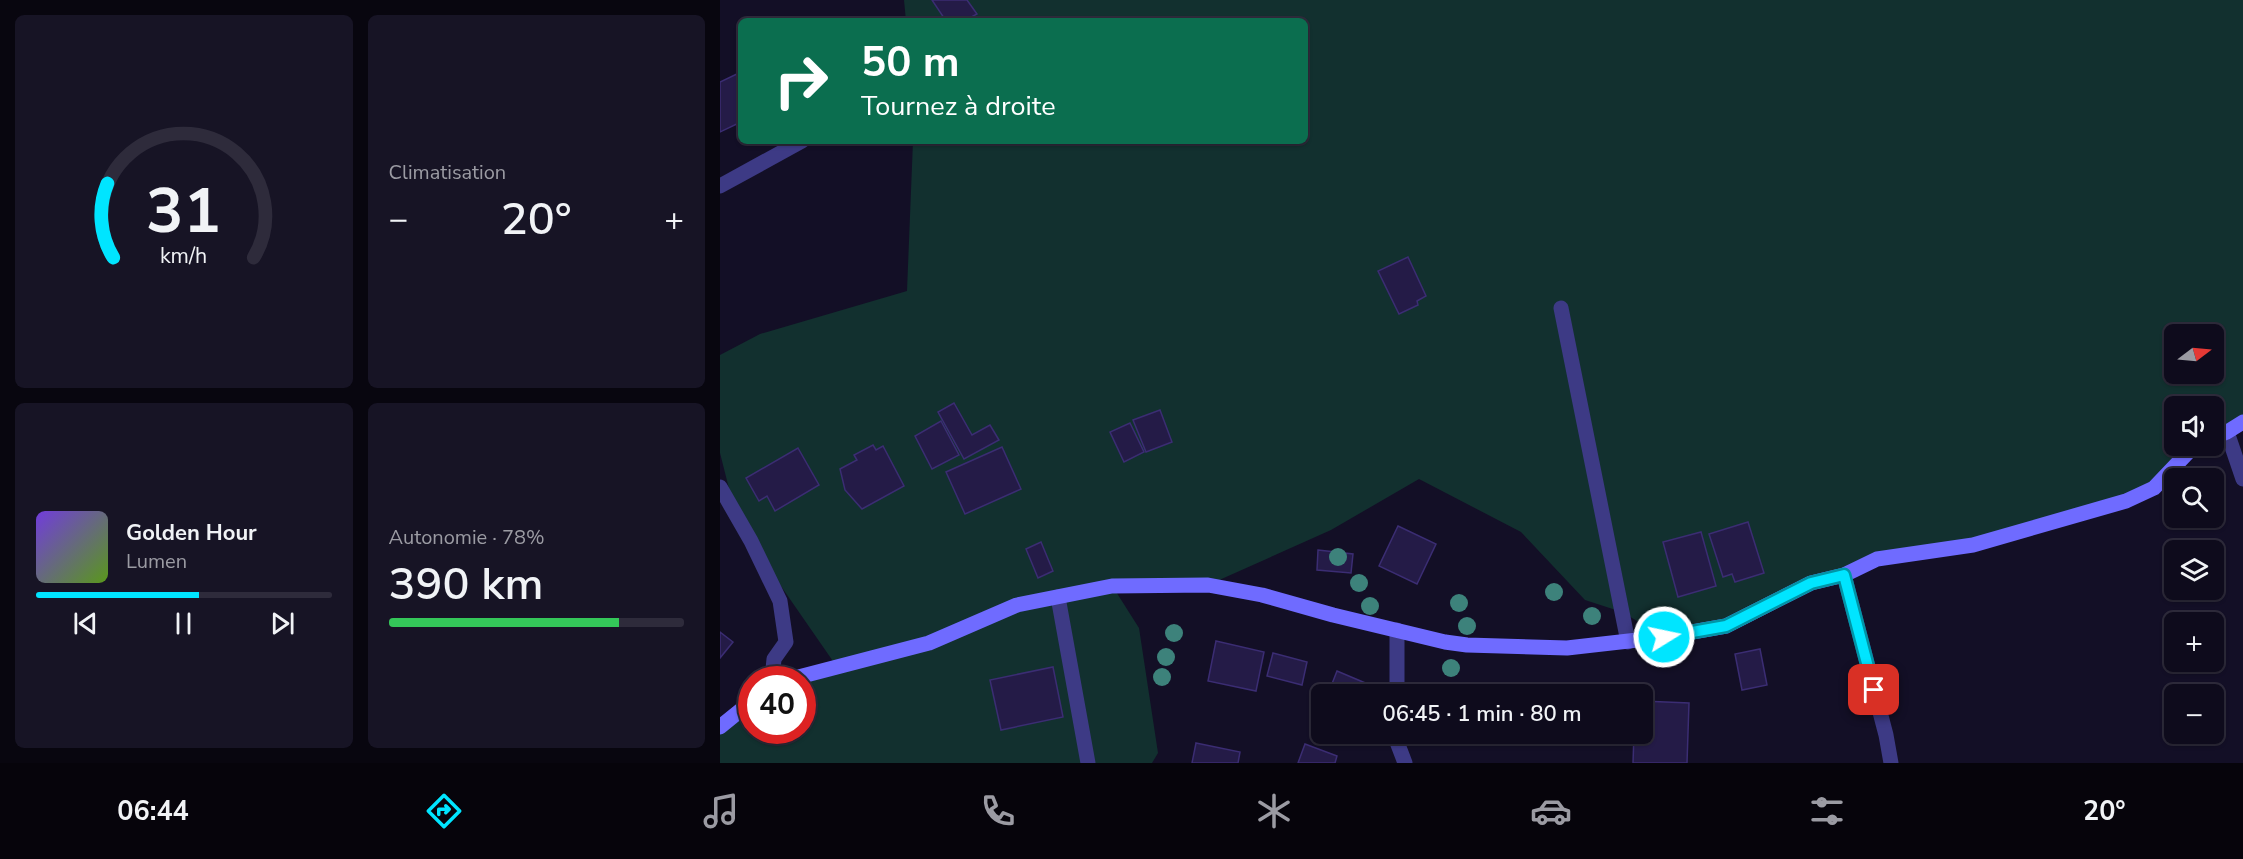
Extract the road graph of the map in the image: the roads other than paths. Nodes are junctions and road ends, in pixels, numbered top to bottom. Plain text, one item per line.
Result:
1 (797, 144) edge
2 (720, 186) edge
3 (1561, 308) dead end
4 (2243, 422) edge
5 (2224, 432) edge
6 (2224, 442) edge
7 (2184, 456) edge
8 (2243, 479) edge
9 (720, 488) edge
10 (1844, 575) junction
11 (1058, 597) junction
12 (1397, 630) junction
13 (1628, 642) junction
14 (773, 666) edge
15 (816, 672) edge
16 (1397, 684) edge
17 (738, 712) edge
18 (720, 727) edge
19 (1398, 744) edge
20 (1088, 763) edge
21 (1404, 763) edge
22 (1891, 763) edge

1 - 2 street
3 - 13 street
4 - 5 street
6 - 8 street
7 - 10 street
9 - 14 street
10 - 13 street
10 - 22 street
11 - 12 street
11 - 15 street
11 - 20 street
12 - 13 street
12 - 16 street
17 - 18 street
19 - 21 street

